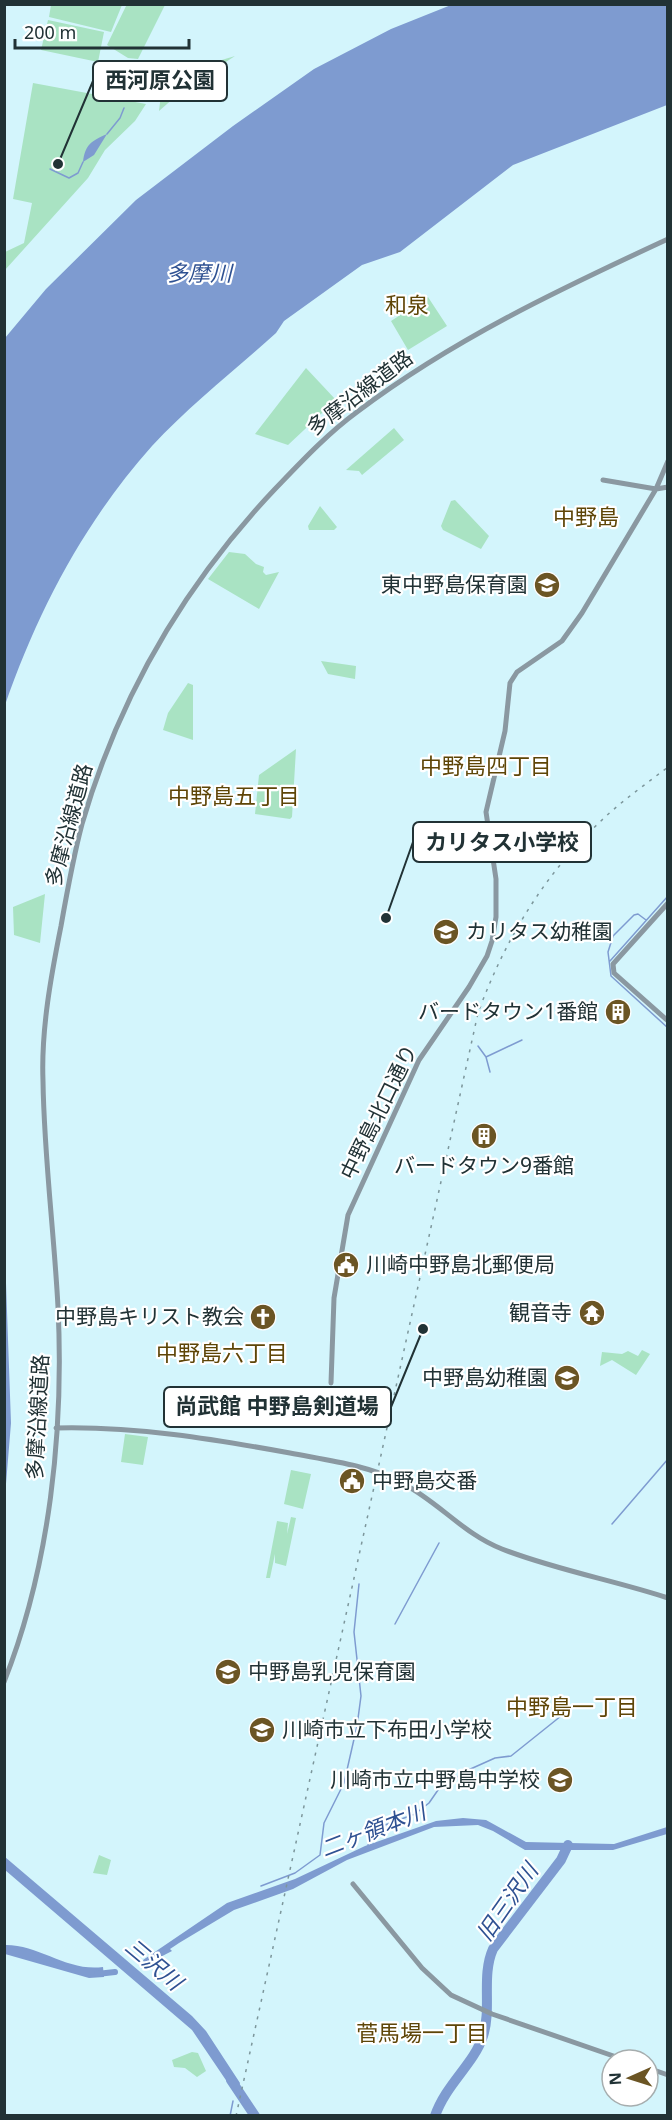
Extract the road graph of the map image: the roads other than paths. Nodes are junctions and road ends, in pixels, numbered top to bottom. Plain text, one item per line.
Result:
1 (668, 239) edge
2 (668, 461) edge
3 (603, 480) dead end
4 (668, 487) edge
5 (656, 489) junction
6 (668, 903) edge
7 (668, 1021) edge
8 (331, 1383) dead end
9 (56, 1428) junction
10 (668, 1598) edge
11 (4, 1683) edge
12 (353, 1884) dead end
13 (600, 2051) edge

1 - 9 street, 多摩沿線道路
2 - 5 street, 中野島北口通り
3 - 5 street
4 - 5 street
5 - 8 street, 中野島北口通り
6 - 7 street
9 - 10 street
9 - 11 street, 多摩沿線道路
12 - 13 street

